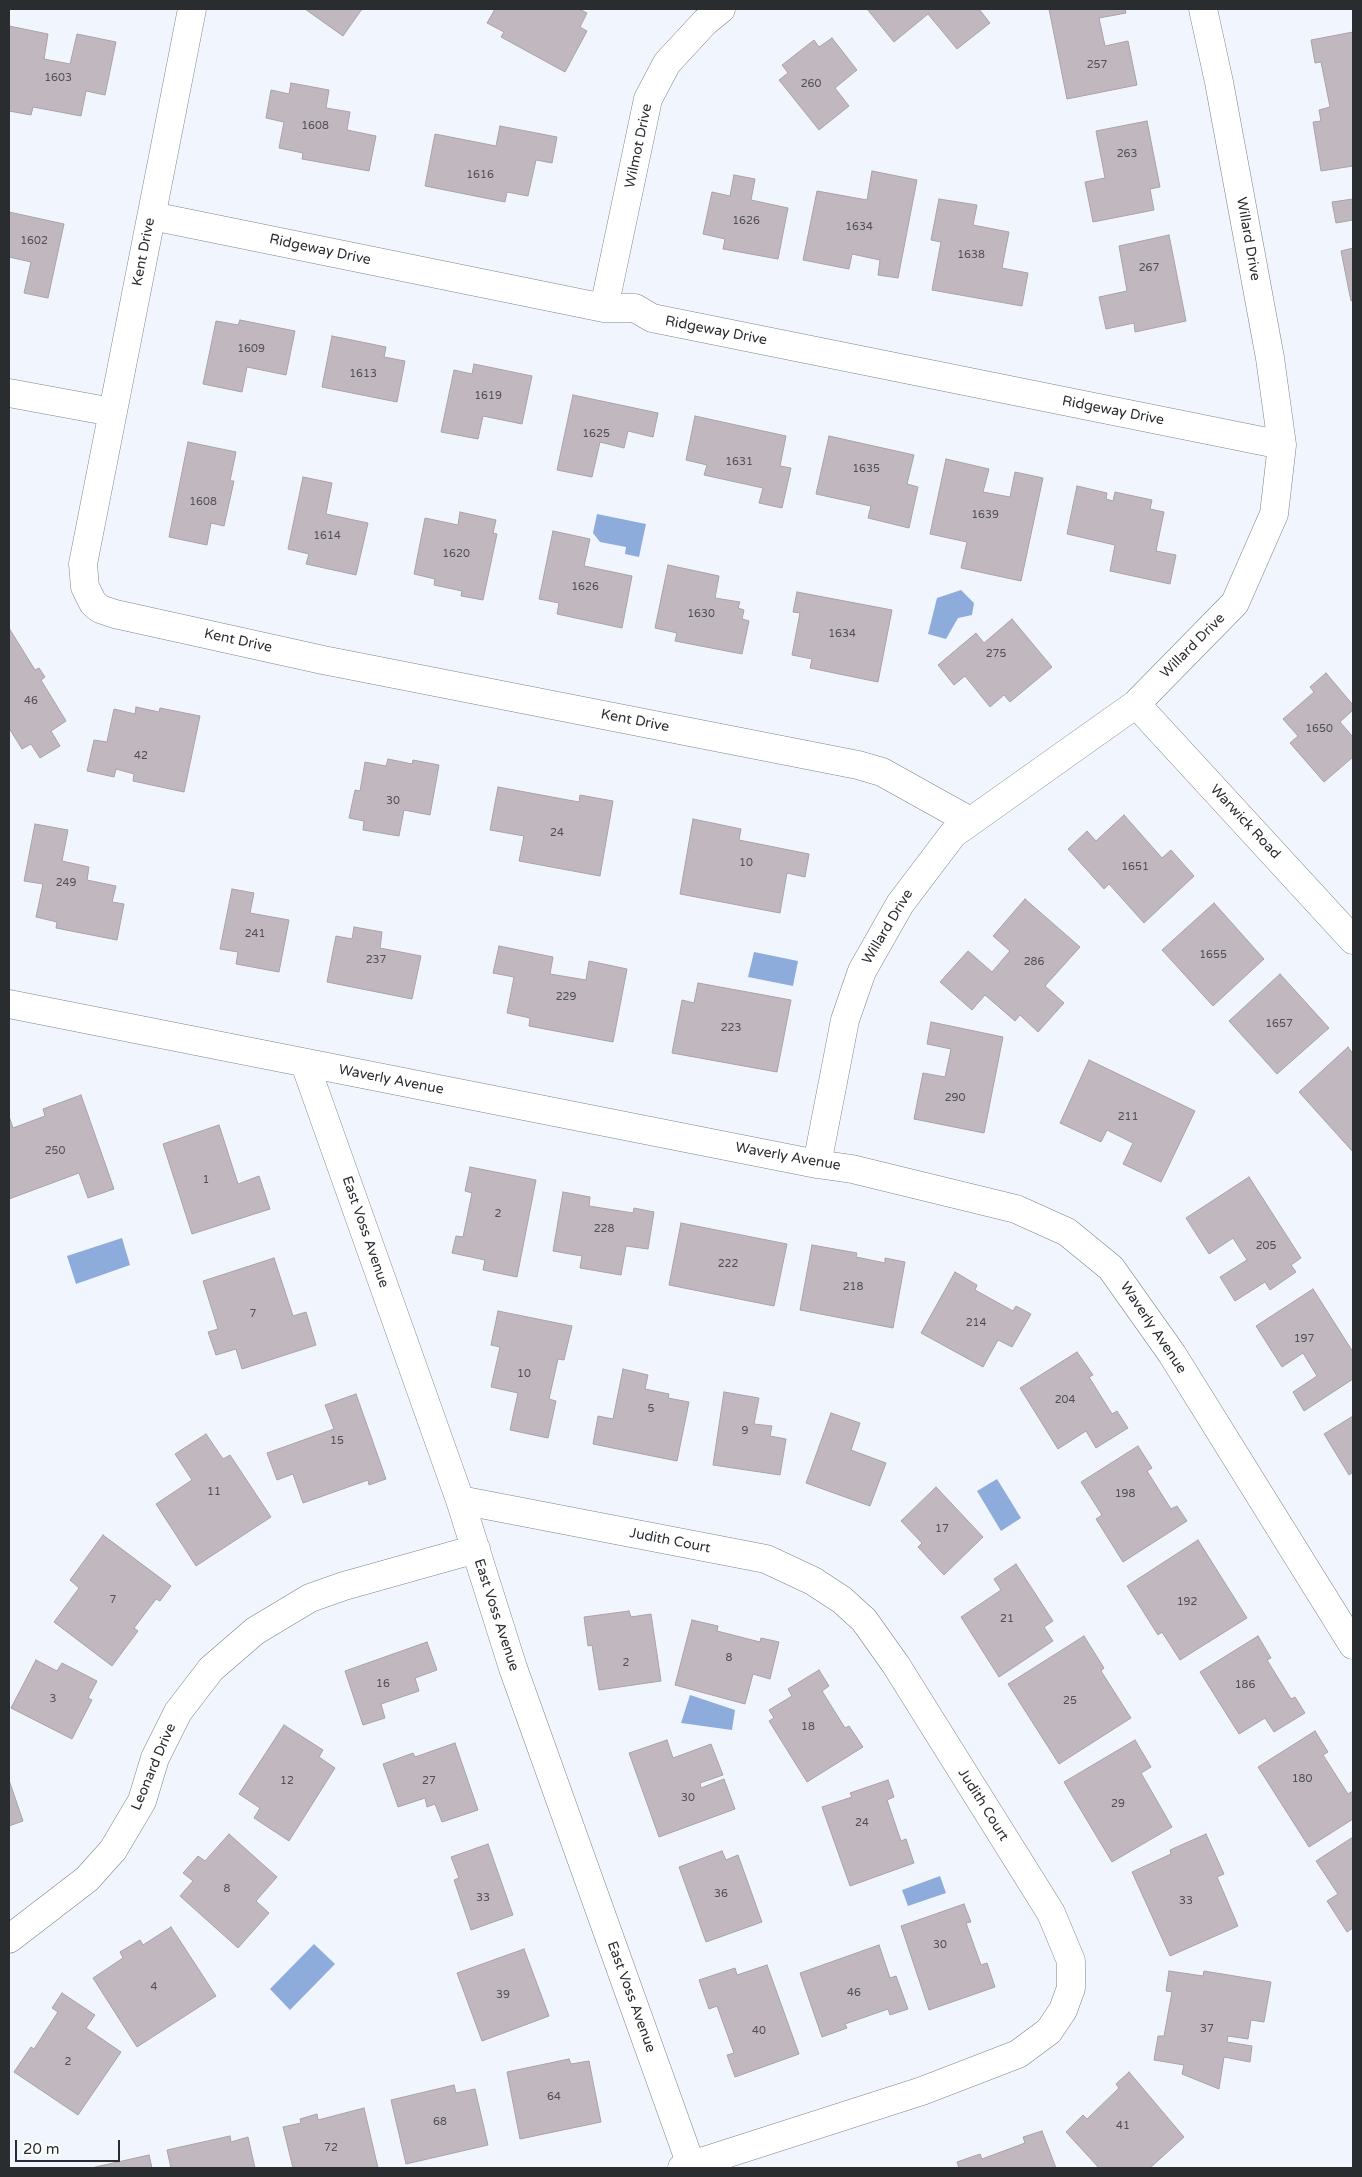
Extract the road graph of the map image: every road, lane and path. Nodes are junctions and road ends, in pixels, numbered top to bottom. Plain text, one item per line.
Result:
1 (192, 9) edge
2 (721, 9) edge
3 (1203, 9) edge
4 (152, 216) junction
5 (604, 308) junction
6 (9, 393) edge
7 (112, 412) junction
8 (1282, 445) junction
9 (1136, 704) junction
10 (970, 821) junction
11 (1353, 940) edge
12 (9, 1004) edge
13 (305, 1064) junction
14 (817, 1164) junction
15 (460, 1500) junction
16 (476, 1550) junction
17 (1353, 1645) edge
18 (9, 1939) edge
19 (686, 2167) edge

1 - 4 street, Kent Drive
2 - 5 street, Wilmot Drive
3 - 8 street, Willard Drive
4 - 5 street, Ridgeway Drive
4 - 7 street, Kent Drive
5 - 8 street, Ridgeway Drive
6 - 7 street
7 - 10 street, Kent Drive
8 - 9 street, Willard Drive
9 - 10 street, Willard Drive
9 - 11 street, Warwick Road
10 - 14 street, Willard Drive
12 - 13 street, Waverly Avenue
13 - 14 street, Waverly Avenue
13 - 15 street, East Voss Avenue
14 - 17 street, Waverly Avenue
15 - 16 street, East Voss Avenue
15 - 19 street, Judith Court
16 - 18 street, Leonard Drive
16 - 19 street, East Voss Avenue

